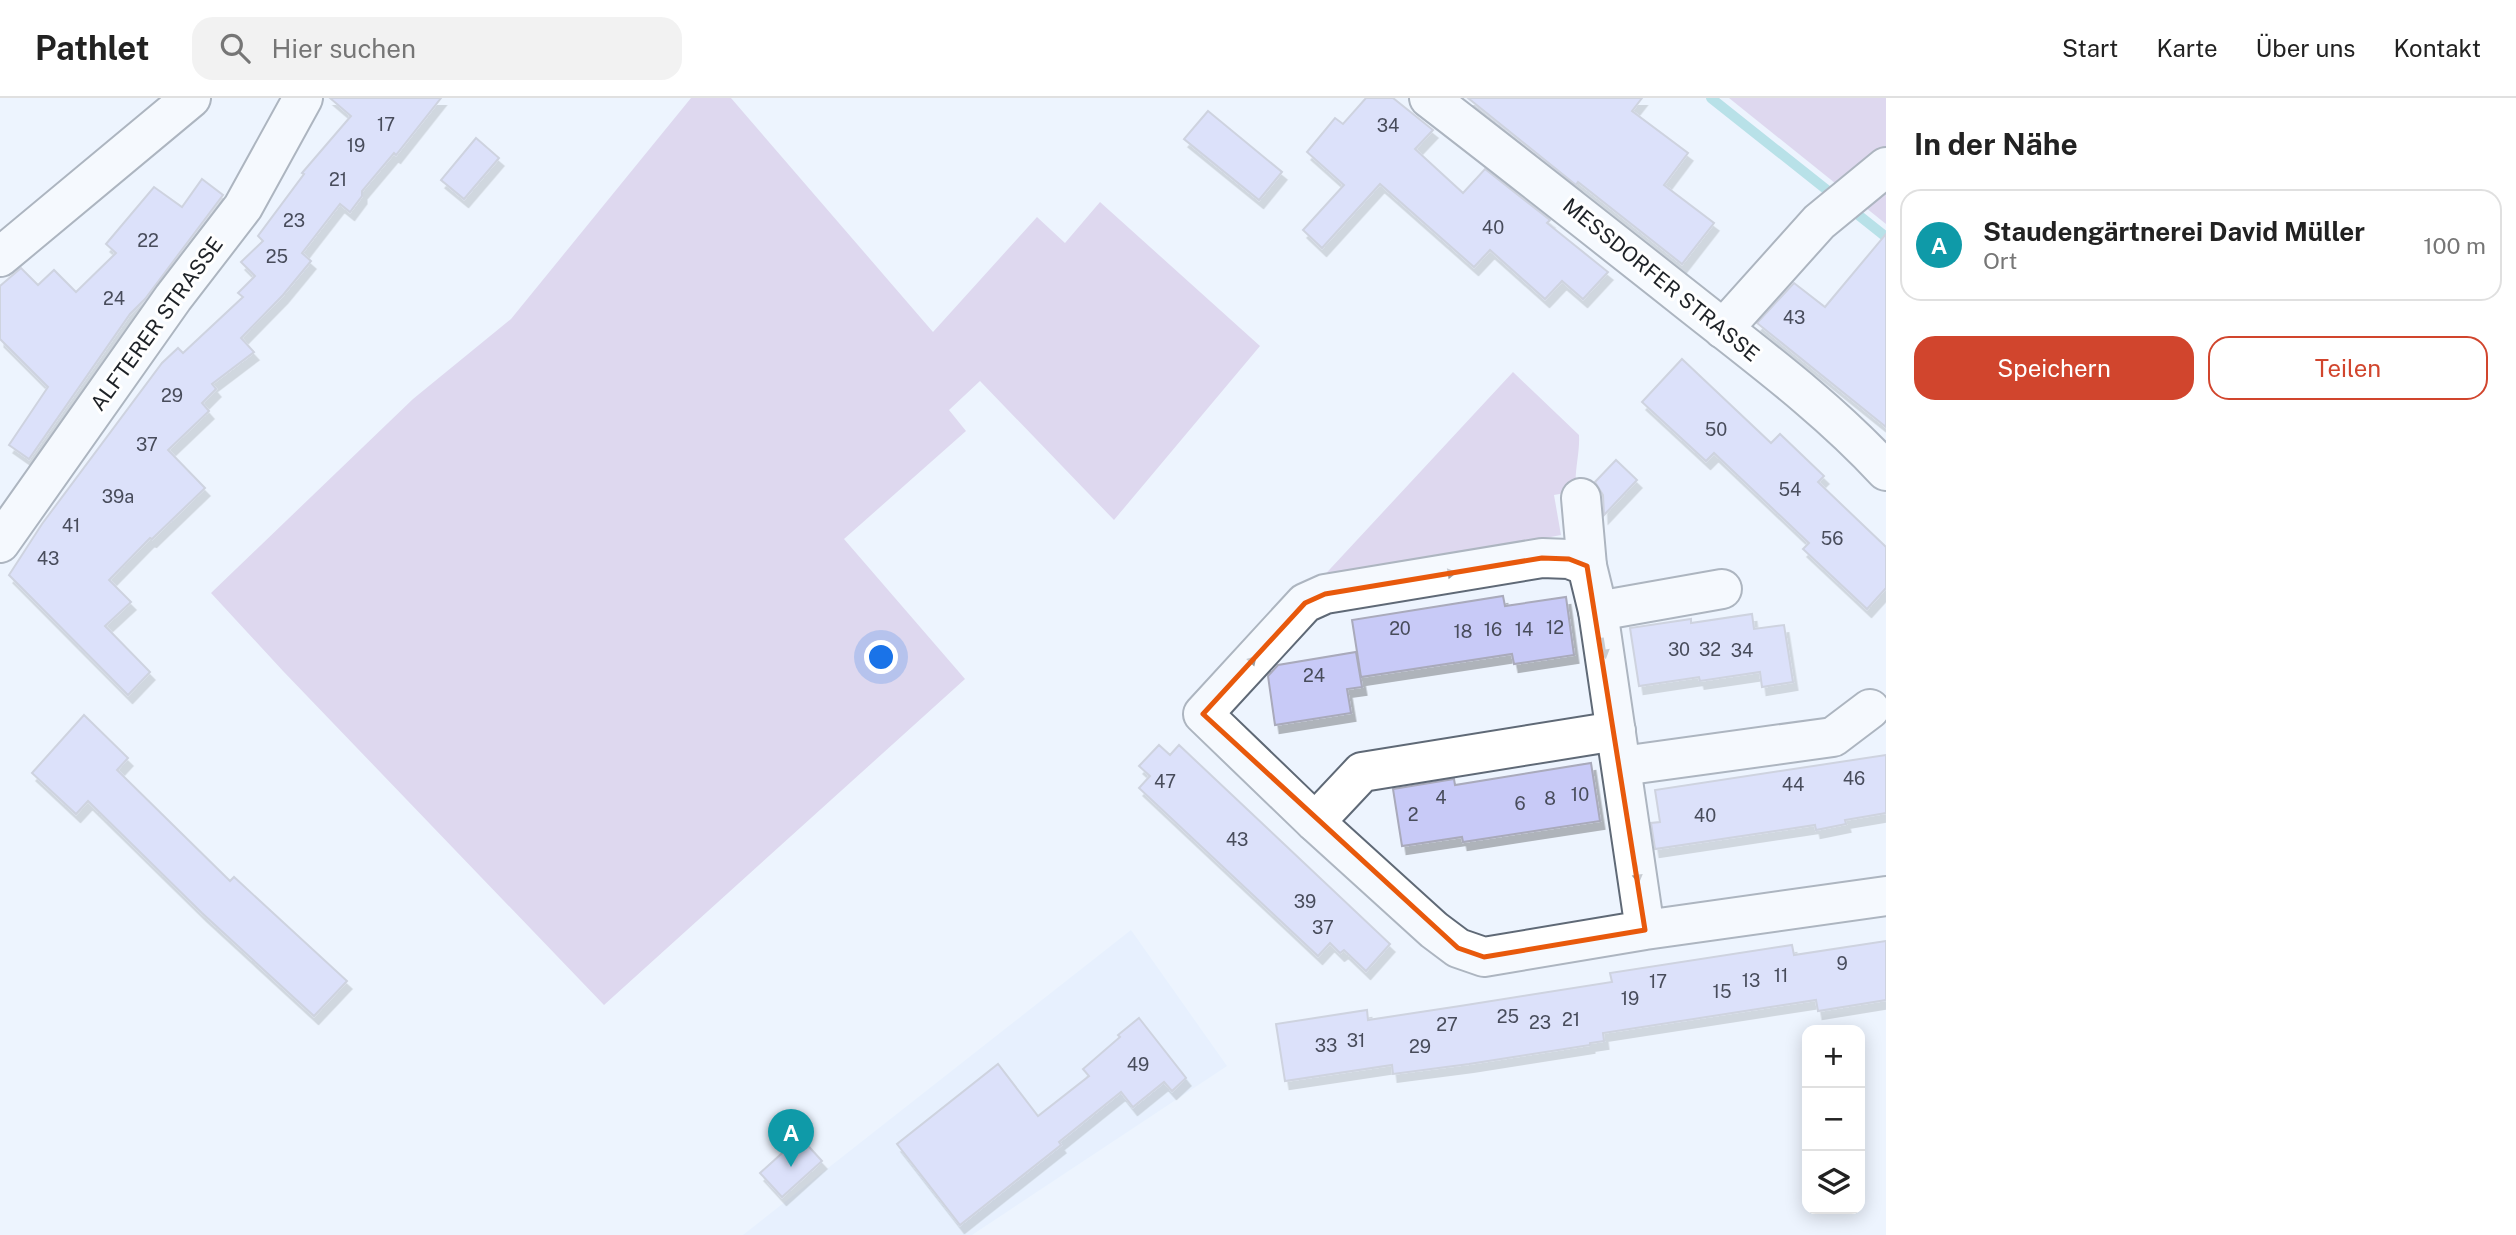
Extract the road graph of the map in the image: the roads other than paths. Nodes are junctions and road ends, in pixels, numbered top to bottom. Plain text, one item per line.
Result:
1 (191, 98) edge
2 (303, 98) edge
3 (1429, 98) edge
4 (1873, 178) edge
5 (0, 257) edge
6 (1723, 329) junction
7 (1886, 471) edge
8 (1581, 498) dead end
9 (0, 542) edge
10 (1587, 566) junction
11 (1722, 589) dead end
12 (1598, 611) junction
13 (1870, 709) dead end
14 (1619, 749) junction
15 (1315, 822) junction
16 (1886, 896) edge
17 (1645, 929) junction

1 - 5 street
2 - 9 street, ALFTERER STRASSE
3 - 6 street, MESSDORFER STRASSE
4 - 6 street
6 - 7 street, MESSDORFER STRASSE
8 - 10 street
10 - 12 street
15 -> 10 street
11 - 12 street
12 -> 14 street
13 - 14 street
14 - 15 street
14 -> 17 street
15 - 17 street
16 - 17 street

